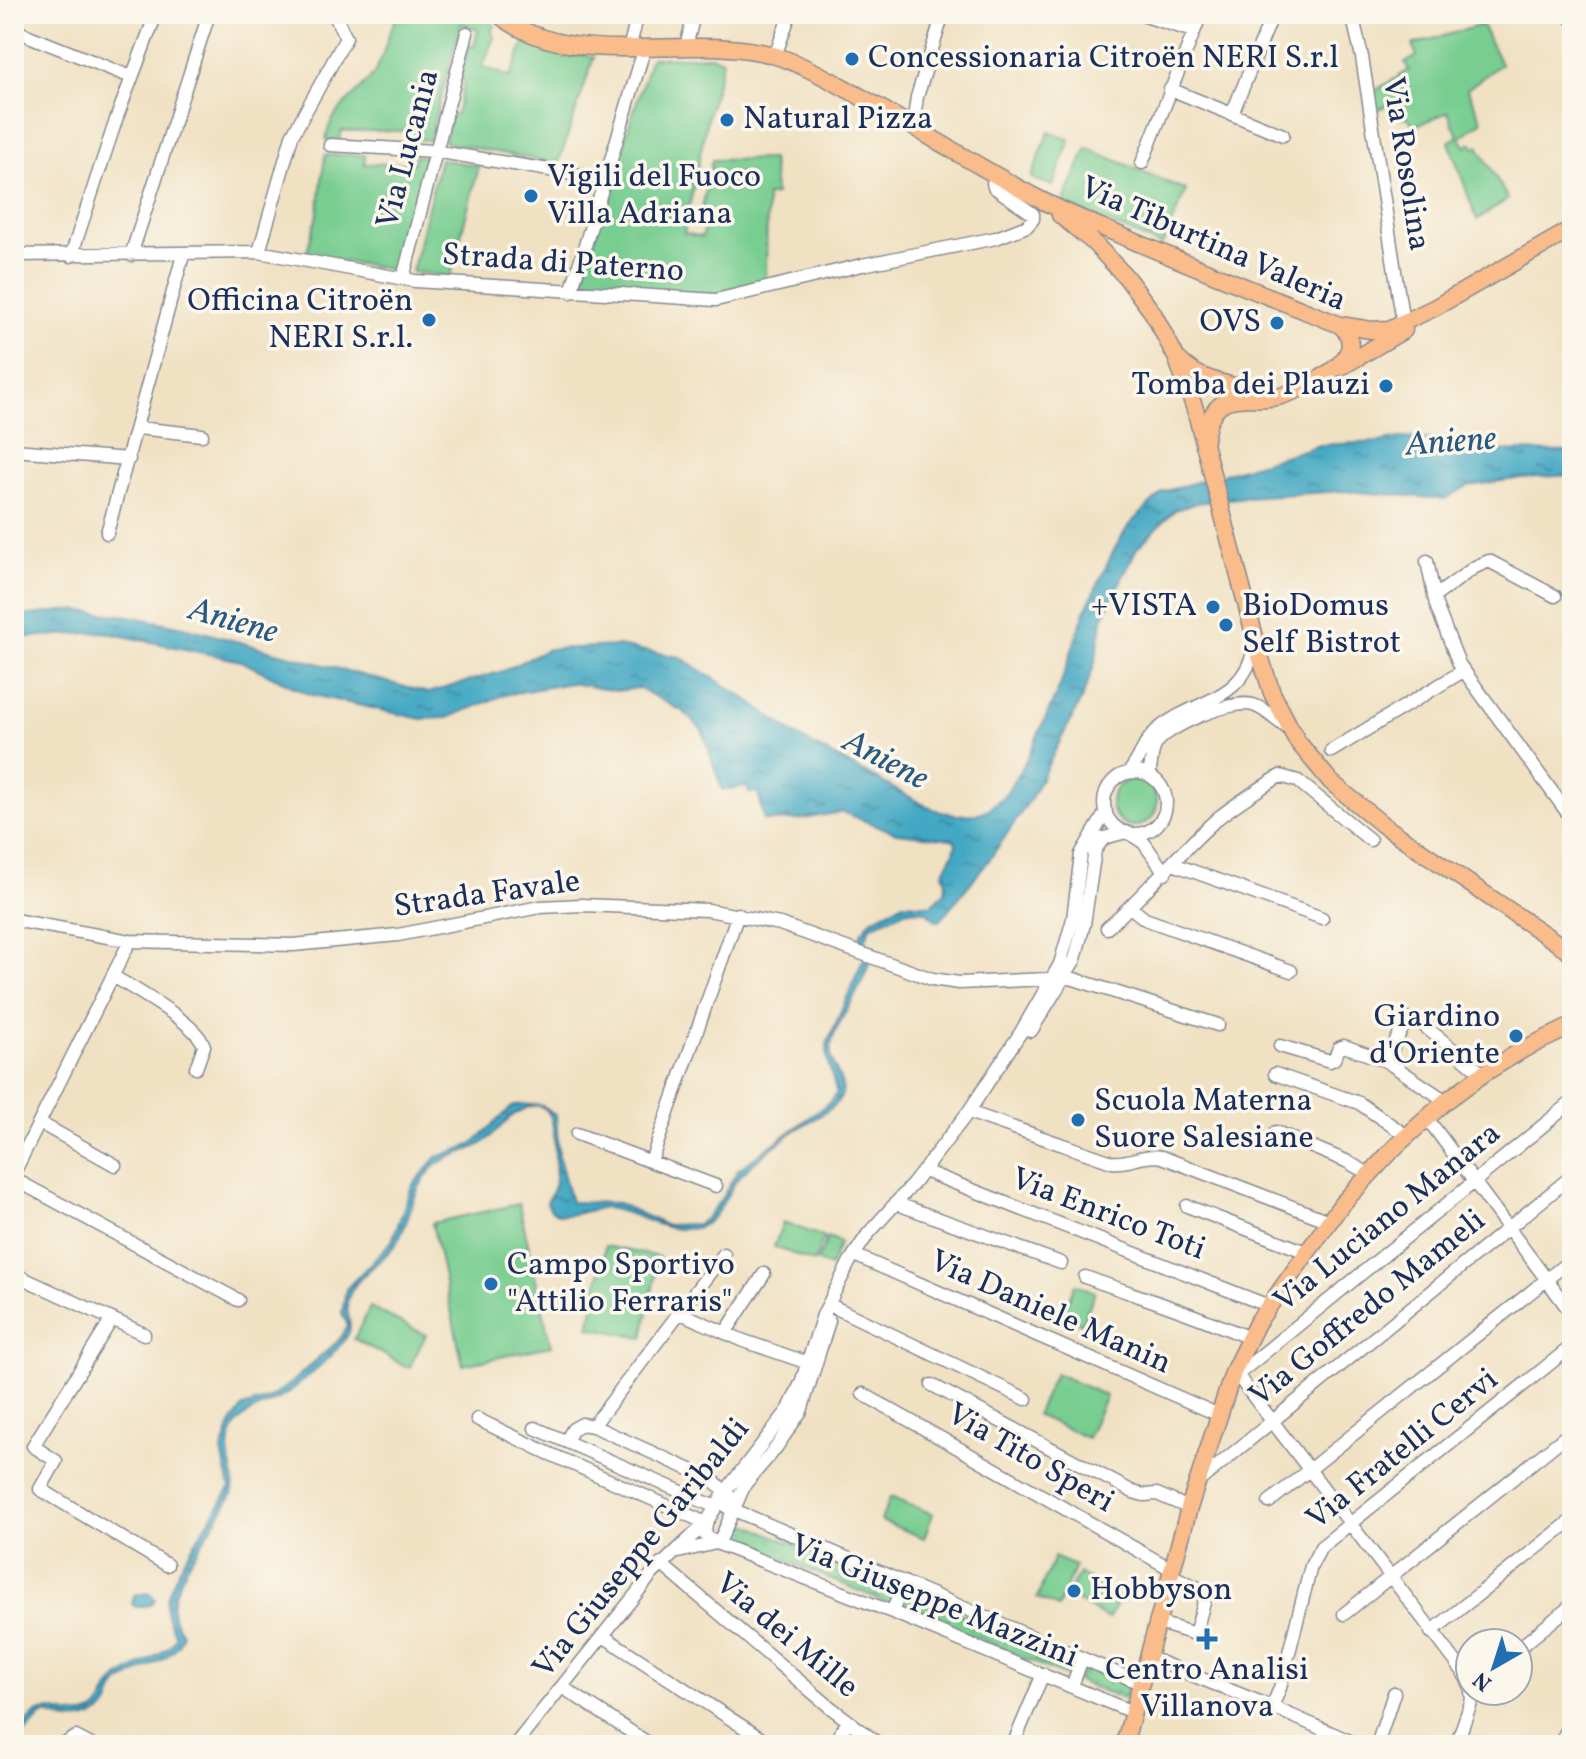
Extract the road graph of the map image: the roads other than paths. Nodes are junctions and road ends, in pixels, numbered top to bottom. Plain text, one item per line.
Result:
1 (156, 14) edge
2 (209, 14) edge
3 (334, 14) edge
4 (498, 14) edge
5 (638, 14) edge
6 (694, 14) edge
7 (790, 14) edge
8 (943, 14) edge
9 (1139, 14) edge
10 (1201, 14) edge
11 (1273, 14) edge
12 (1352, 14) edge
13 (1568, 14) edge
14 (1572, 19) edge
15 (523, 21) edge
16 (14, 30) edge
17 (1193, 31) junction
18 (467, 33) dead end
19 (686, 47) junction
20 (636, 49) junction
21 (775, 56) junction
22 (131, 77) junction
23 (1170, 89) junction
24 (1232, 114) junction
25 (913, 125) junction
26 (1283, 135) dead end
27 (330, 145) dead end
28 (434, 151) junction
29 (1142, 163) dead end
30 (997, 176) junction
31 (604, 179) junction
32 (1041, 200) junction
33 (1105, 229) junction
34 (1572, 229) edge
35 (1093, 242) junction
36 (259, 252) junction
37 (14, 255) edge
38 (131, 255) junction
39 (183, 255) junction
40 (71, 256) junction
41 (403, 278) junction
42 (571, 292) junction
43 (1434, 308) junction
44 (1403, 323) junction
45 (1340, 325) junction
46 (1176, 357) junction
47 (1329, 373) junction
48 (1281, 396) junction
49 (1195, 409) junction
50 (1216, 410) junction
51 (138, 428) junction
52 (202, 435) dead end
53 (1204, 446) junction
54 (14, 450) edge
55 (129, 459) junction
56 (107, 533) dead end
57 (1427, 561) dead end
58 (1555, 596) dead end
59 (1434, 597) junction
60 (1255, 641) junction
61 (1463, 671) junction
62 (1290, 729) junction
63 (1331, 751) dead end
64 (1128, 773) junction
65 (1149, 775) junction
66 (1106, 812) junction
67 (1572, 819) edge
68 (1152, 829) junction
69 (1128, 833) junction
70 (1370, 840) dead end
71 (1146, 846) junction
72 (1169, 868) junction
73 (1130, 907) junction
74 (738, 914) junction
75 (1322, 918) dead end
76 (14, 920) edge
77 (1107, 928) dead end
78 (130, 941) junction
79 (1572, 953) edge
80 (1291, 971) dead end
81 (113, 976) junction
82 (1060, 977) junction
83 (1218, 1025) dead end
84 (1572, 1026) edge
85 (1280, 1046) dead end
86 (1386, 1061) junction
87 (196, 1068) dead end
88 (1275, 1074) dead end
89 (1483, 1074) junction
90 (1446, 1101) junction
91 (1572, 1102) edge
92 (974, 1114) junction
93 (1427, 1118) junction
94 (40, 1123) junction
95 (1276, 1132) dead end
96 (577, 1134) dead end
97 (1407, 1136) junction
98 (17, 1159) edge
99 (651, 1161) junction
100 (115, 1165) dead end
101 (14, 1173) edge
102 (929, 1173) junction
103 (1369, 1174) junction
104 (1572, 1176) edge
105 (14, 1179) edge
106 (1474, 1182) junction
107 (716, 1186) dead end
108 (903, 1206) junction
109 (1187, 1206) dead end
110 (1329, 1221) junction
111 (1508, 1228) junction
112 (1306, 1252) junction
113 (724, 1254) dead end
114 (861, 1258) junction
115 (1572, 1259) edge
116 (1061, 1263) dead end
117 (14, 1274) edge
118 (764, 1274) dead end
119 (1085, 1277) dead end
120 (1547, 1280) junction
121 (238, 1300) dead end
122 (1269, 1306) junction
123 (834, 1307) junction
124 (678, 1312) junction
125 (1572, 1314) edge
126 (112, 1319) junction
127 (725, 1333) junction
128 (144, 1334) dead end
129 (1249, 1338) junction
130 (1572, 1346) edge
131 (808, 1363) junction
132 (1236, 1372) junction
133 (932, 1385) dead end
134 (863, 1394) dead end
135 (1026, 1399) dead end
136 (1219, 1415) junction
137 (477, 1419) dead end
138 (1271, 1422) junction
139 (593, 1426) junction
140 (535, 1428) dead end
141 (1572, 1431) edge
142 (566, 1441) junction
143 (1309, 1471) junction
144 (1198, 1482) junction
145 (720, 1500) junction
146 (737, 1502) junction
147 (1269, 1502) dead end
148 (1189, 1508) junction
149 (1572, 1520) edge
150 (706, 1523) junction
151 (1350, 1523) junction
152 (716, 1543) junction
153 (671, 1553) junction
154 (661, 1564) junction
155 (167, 1565) dead end
156 (1170, 1572) junction
157 (1391, 1578) junction
158 (904, 1582) junction
159 (1572, 1605) edge
160 (892, 1612) junction
161 (1344, 1614) dead end
162 (1156, 1622) junction
163 (1431, 1632) junction
164 (603, 1636) junction
165 (1534, 1636) edge
166 (1147, 1657) junction
167 (1082, 1659) junction
168 (1454, 1660) edge
169 (1043, 1674) junction
170 (1140, 1683) junction
171 (1072, 1686) junction
172 (562, 1687) junction
173 (1394, 1693) dead end
174 (1272, 1707) junction
175 (1470, 1707) edge
176 (1132, 1712) junction
177 (1572, 1719) edge
178 (848, 1722) junction
179 (521, 1743) edge
180 (1458, 1744) edge
181 (63, 1745) edge
182 (91, 1745) edge
183 (651, 1745) edge
184 (771, 1745) edge
185 (832, 1745) edge
186 (880, 1745) edge
187 (1013, 1745) edge
188 (1124, 1745) edge
189 (1359, 1745) edge
190 (1377, 1745) edge
191 (1560, 1745) edge

1 - 22 street
2 - 38 street
3 - 36 street
4 - 15 main road, Via Tiburtina Valeria
5 - 20 street
6 - 19 street
7 - 21 street
8 - 25 street
9 - 17 street
10 - 17 street
11 - 24 street
12 - 44 street, Via Rosolina
13 - 14 street
15 - 20 main road, Via Tiburtina Valeria
16 - 22 street
17 - 23 street
18 - 28 street, Via Lucania
19 - 20 main road, Via Tiburtina Valeria
19 - 21 main road, Via Tiburtina Valeria
20 - 31 street
21 - 25 main road, Via Tiburtina Valeria
22 - 40 street
23 - 24 street
23 - 29 street
24 - 26 street
25 - 30 main road, Via Tiburtina Valeria
27 - 28 street
28 - 31 street
28 - 41 street, Via Lucania
30 - 32 main road, Via Tiburtina Valeria
30 - 42 street, Strada di Paterno
31 - 42 street
32 - 33 main road, Via Tiburtina Valeria
32 - 35 main road, Via Tiburtina Valeria
33 - 35 main road
33 - 45 main road, Via Tiburtina Valeria
34 - 43 main road
35 - 46 main road, Via Tiburtina Valeria
36 - 39 street, Strada di Paterno
36 - 41 street, Strada di Paterno
37 - 40 street, Strada di Paterno
38 - 39 street, Strada di Paterno
38 - 40 street, Strada di Paterno
39 - 51 street
41 - 42 street, Strada di Paterno
43 - 44 main road
43 - 47 main road
44 - 45 main road
45 - 47 main road, Via Tiburtina Valeria
46 - 48 main road
46 - 49 main road, Via Tiburtina Valeria
47 - 48 main road
48 - 50 main road
49 - 50 street
49 - 53 main road, Via Tiburtina Valeria
50 - 53 main road
51 - 52 street
51 - 55 street
53 - 60 main road, Via Tiburtina Valeria
54 - 55 street
55 - 56 street
57 - 59 street
58 - 59 street
59 - 61 street
60 - 62 main road, Via Tiburtina Valeria
60 - 64 street
61 - 63 street
61 - 67 street
62 - 65 street
62 - 79 main road, Via Tiburtina Valeria
64 - 65 street
64 - 66 street
65 - 68 street
66 - 69 street
66 - 82 street
68 - 69 street
68 - 71 street
69 - 71 street
69 - 82 street
70 - 72 street
71 - 72 street
72 - 73 street
72 - 75 street
73 - 77 street
73 - 80 street
74 - 78 street, Strada Favale
74 - 82 street, Strada Favale
74 - 99 street
76 - 78 street, Strada Favale
78 - 81 street
81 - 87 street
81 - 94 street
82 - 83 street
82 - 92 street, Via Giuseppe Garibaldi
82 - 131 street, Via Giuseppe Garibaldi
84 - 89 main road
85 - 86 street
86 - 89 street
86 - 90 street
88 - 97 street
89 - 90 main road
90 - 93 main road
91 - 106 street, Via Luciano Manara
92 - 102 street, Via Giuseppe Garibaldi
92 - 110 street
93 - 97 main road
93 - 106 street
94 - 98 street
94 - 100 street
95 - 103 street
96 - 99 street
97 - 103 main road
98 - 101 street
99 - 107 street
102 - 108 street, Via Giuseppe Garibaldi
102 - 122 street, Via Enrico Toti
103 - 110 main road
104 - 111 street, Via Goffredo Mameli
105 - 121 street
106 - 111 street
106 - 132 street, Via Luciano Manara
108 - 114 street, Via Giuseppe Garibaldi
108 - 116 street
109 - 112 street
110 - 112 main road
111 - 120 street
111 - 138 street, Via Goffredo Mameli
112 - 122 main road
113 - 124 street
114 - 123 street, Via Giuseppe Garibaldi
114 - 136 street, Via Daniele Manin
115 - 120 street
117 - 126 street
118 - 127 street
119 - 129 street
120 - 125 street
120 - 143 street
122 - 129 main road
123 - 135 street
123 - 146 street, Via Giuseppe Garibaldi
124 - 127 street
124 - 139 street
126 - 128 street
126 - 155 street
127 - 131 street
129 - 132 main road
130 - 151 street, Via Fratelli Cervi
131 - 145 street, Via Giuseppe Garibaldi
132 - 136 main road
132 - 138 street
133 - 148 street
134 - 156 street, Via Tito Speri
136 - 144 main road
137 - 150 street
138 - 143 street
138 - 144 street, Via Goffredo Mameli
139 - 142 street
139 - 145 street
140 - 142 street
141 - 157 street
142 - 145 street
143 - 147 street
143 - 151 street
144 - 148 main road
145 - 146 street, Via Giuseppe Mazzini
145 - 150 street, Via Giuseppe Garibaldi
146 - 152 street, Via Giuseppe Garibaldi
146 - 158 street, Via Giuseppe Mazzini
148 - 156 main road
149 - 163 street
150 - 152 street
150 - 153 street, Via Giuseppe Garibaldi
151 - 157 street
151 - 174 street, Via Fratelli Cervi
152 - 153 street
152 - 160 street, Via Giuseppe Mazzini
153 - 154 street, Via Giuseppe Garibaldi
154 - 164 street, Via Giuseppe Garibaldi
154 - 178 street, Via dei Mille
156 - 162 main road
156 - 162 street, Via Tito Speri
157 - 161 street
157 - 163 street
158 - 160 street
158 - 167 street, Via Giuseppe Mazzini
159 - 165 street
160 - 169 street, Via Giuseppe Mazzini
162 - 166 main road
163 - 168 street
164 - 172 street, Via Giuseppe Garibaldi
164 - 184 street
166 - 170 main road
166 - 174 street
167 - 170 street, Via Giuseppe Mazzini
167 - 171 street
169 - 171 street, Via Giuseppe Mazzini
169 - 187 street
170 - 176 main road
171 - 176 street, Via Giuseppe Mazzini
172 - 179 street, Via Giuseppe Garibaldi
172 - 183 street
173 - 190 street
174 - 189 street
175 - 180 street
176 - 188 main road
177 - 191 street
178 - 185 street
178 - 186 street, Via dei Mille
181 - 182 street

